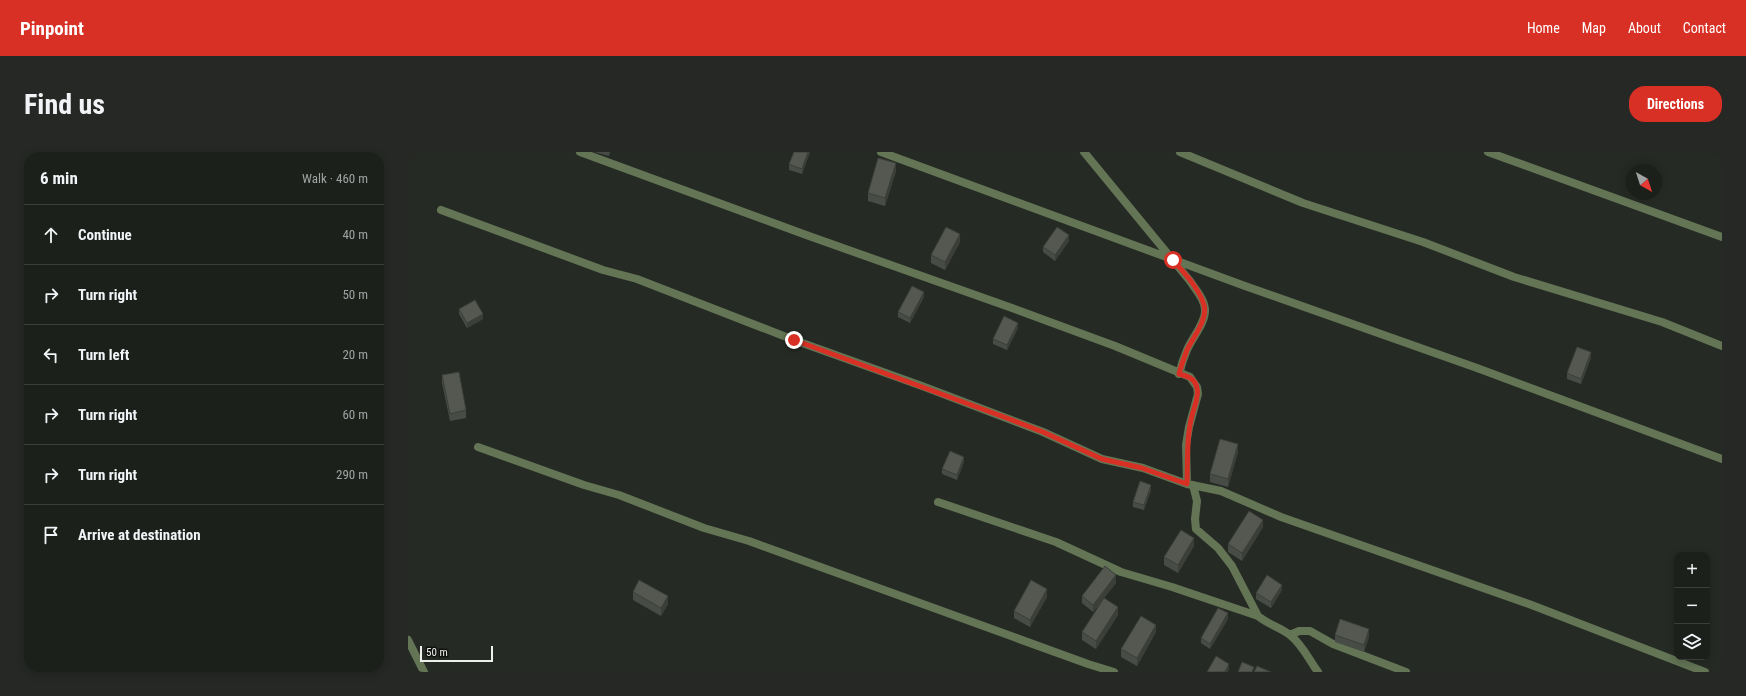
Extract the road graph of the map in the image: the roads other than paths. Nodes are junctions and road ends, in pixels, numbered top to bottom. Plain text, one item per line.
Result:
1 (580, 152) edge
2 (881, 152) edge
3 (1084, 152) edge
4 (1180, 152) edge
5 (1488, 152) edge
6 (441, 210) dead end
7 (1722, 237) edge
8 (1173, 260) junction
9 (1722, 346) edge
10 (1179, 374) junction
11 (478, 447) dead end
12 (1722, 459) edge
13 (1190, 485) junction
14 (938, 502) dead end
15 (1258, 616) junction
16 (1290, 635) junction
17 (408, 640) edge
18 (424, 672) edge
19 (1114, 672) edge
20 (1318, 672) edge
21 (1406, 672) edge
22 (1705, 672) edge

1 - 10 street
2 - 8 street
3 - 8 street
4 - 9 street
5 - 7 street
6 - 13 street
8 - 10 street
8 - 12 street
10 - 13 street
11 - 19 street
13 - 15 street
13 - 22 street
14 - 15 street
15 - 16 street
16 - 20 street
16 - 21 street
17 - 18 street

